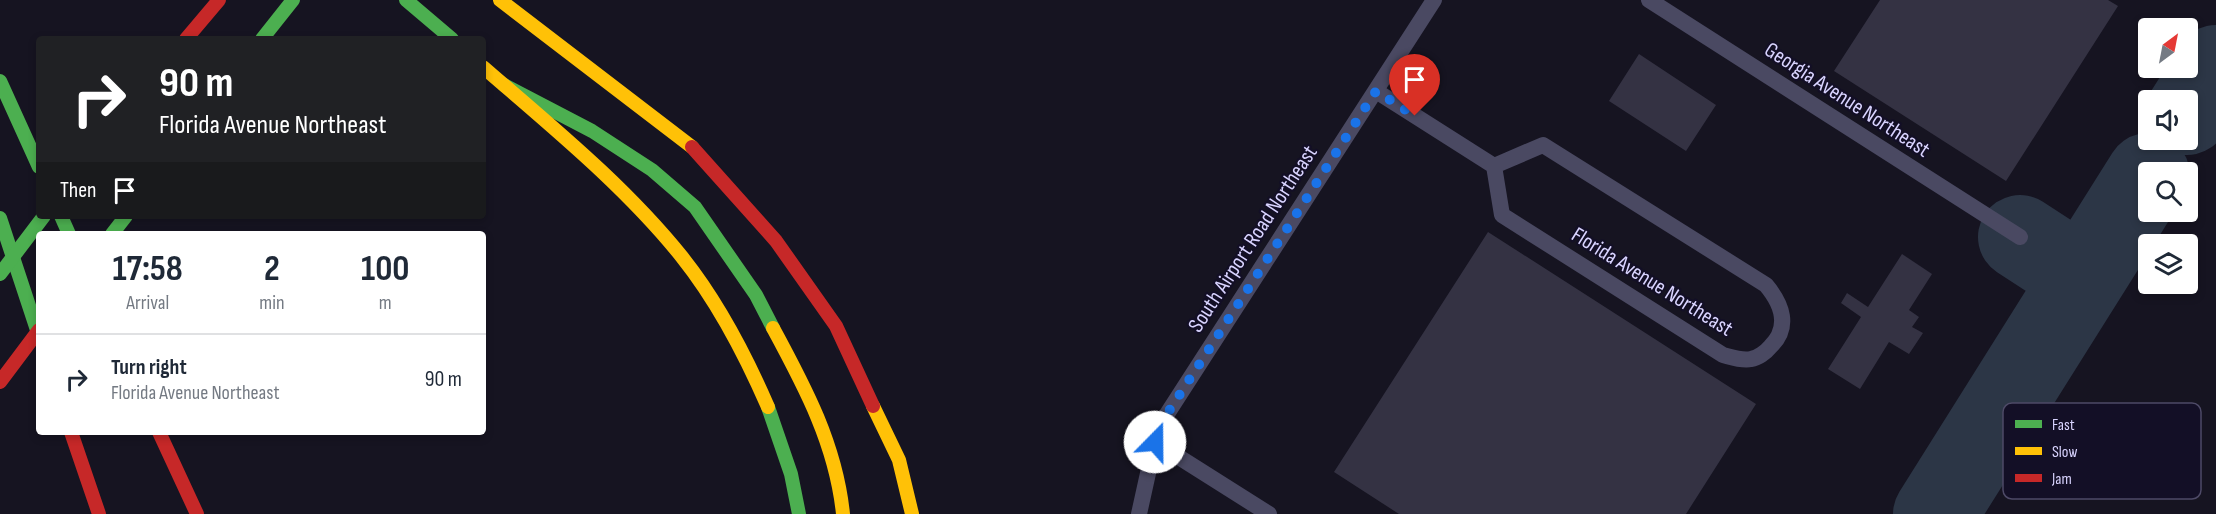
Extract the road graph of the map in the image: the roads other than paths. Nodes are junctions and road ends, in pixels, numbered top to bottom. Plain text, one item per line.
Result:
1 (219, 0) edge
2 (292, 0) edge
3 (406, 0) edge
4 (500, 0) edge
5 (1434, 0) edge
6 (1649, 0) edge
7 (189, 36) edge
8 (264, 36) edge
9 (448, 36) edge
10 (486, 69) edge
11 (0, 81) edge
12 (504, 85) junction
13 (1376, 91) junction
14 (36, 160) edge
15 (1494, 166) junction
16 (0, 218) edge
17 (42, 219) edge
18 (124, 219) edge
19 (114, 231) edge
20 (2020, 237) dead end
21 (0, 274) edge
22 (36, 327) edge
23 (36, 334) edge
24 (0, 381) edge
25 (72, 435) edge
26 (160, 435) edge
27 (1155, 442) junction
28 (99, 514) edge
29 (196, 514) edge
30 (799, 514) edge
31 (843, 514) edge
32 (912, 514) edge
33 (1139, 514) edge
34 (1269, 514) edge

1 - 7 main road
2 - 8 main road
3 - 9 main road
4 - 32 main road
5 - 13 lane, South Airport Road Northeast
6 - 20 lane, Georgia Avenue Northeast
10 - 12 main road
11 - 14 main road
12 - 30 main road
12 - 31 main road
13 - 15 lane
13 - 27 lane, South Airport Road Northeast
15 - 15 lane, Florida Avenue Northeast
16 - 22 main road
17 - 21 main road, bridge
18 - 19 main road
23 - 24 main road, bridge
25 - 28 main road
26 - 29 main road
27 - 33 lane, South Airport Road Northeast
27 - 34 lane

